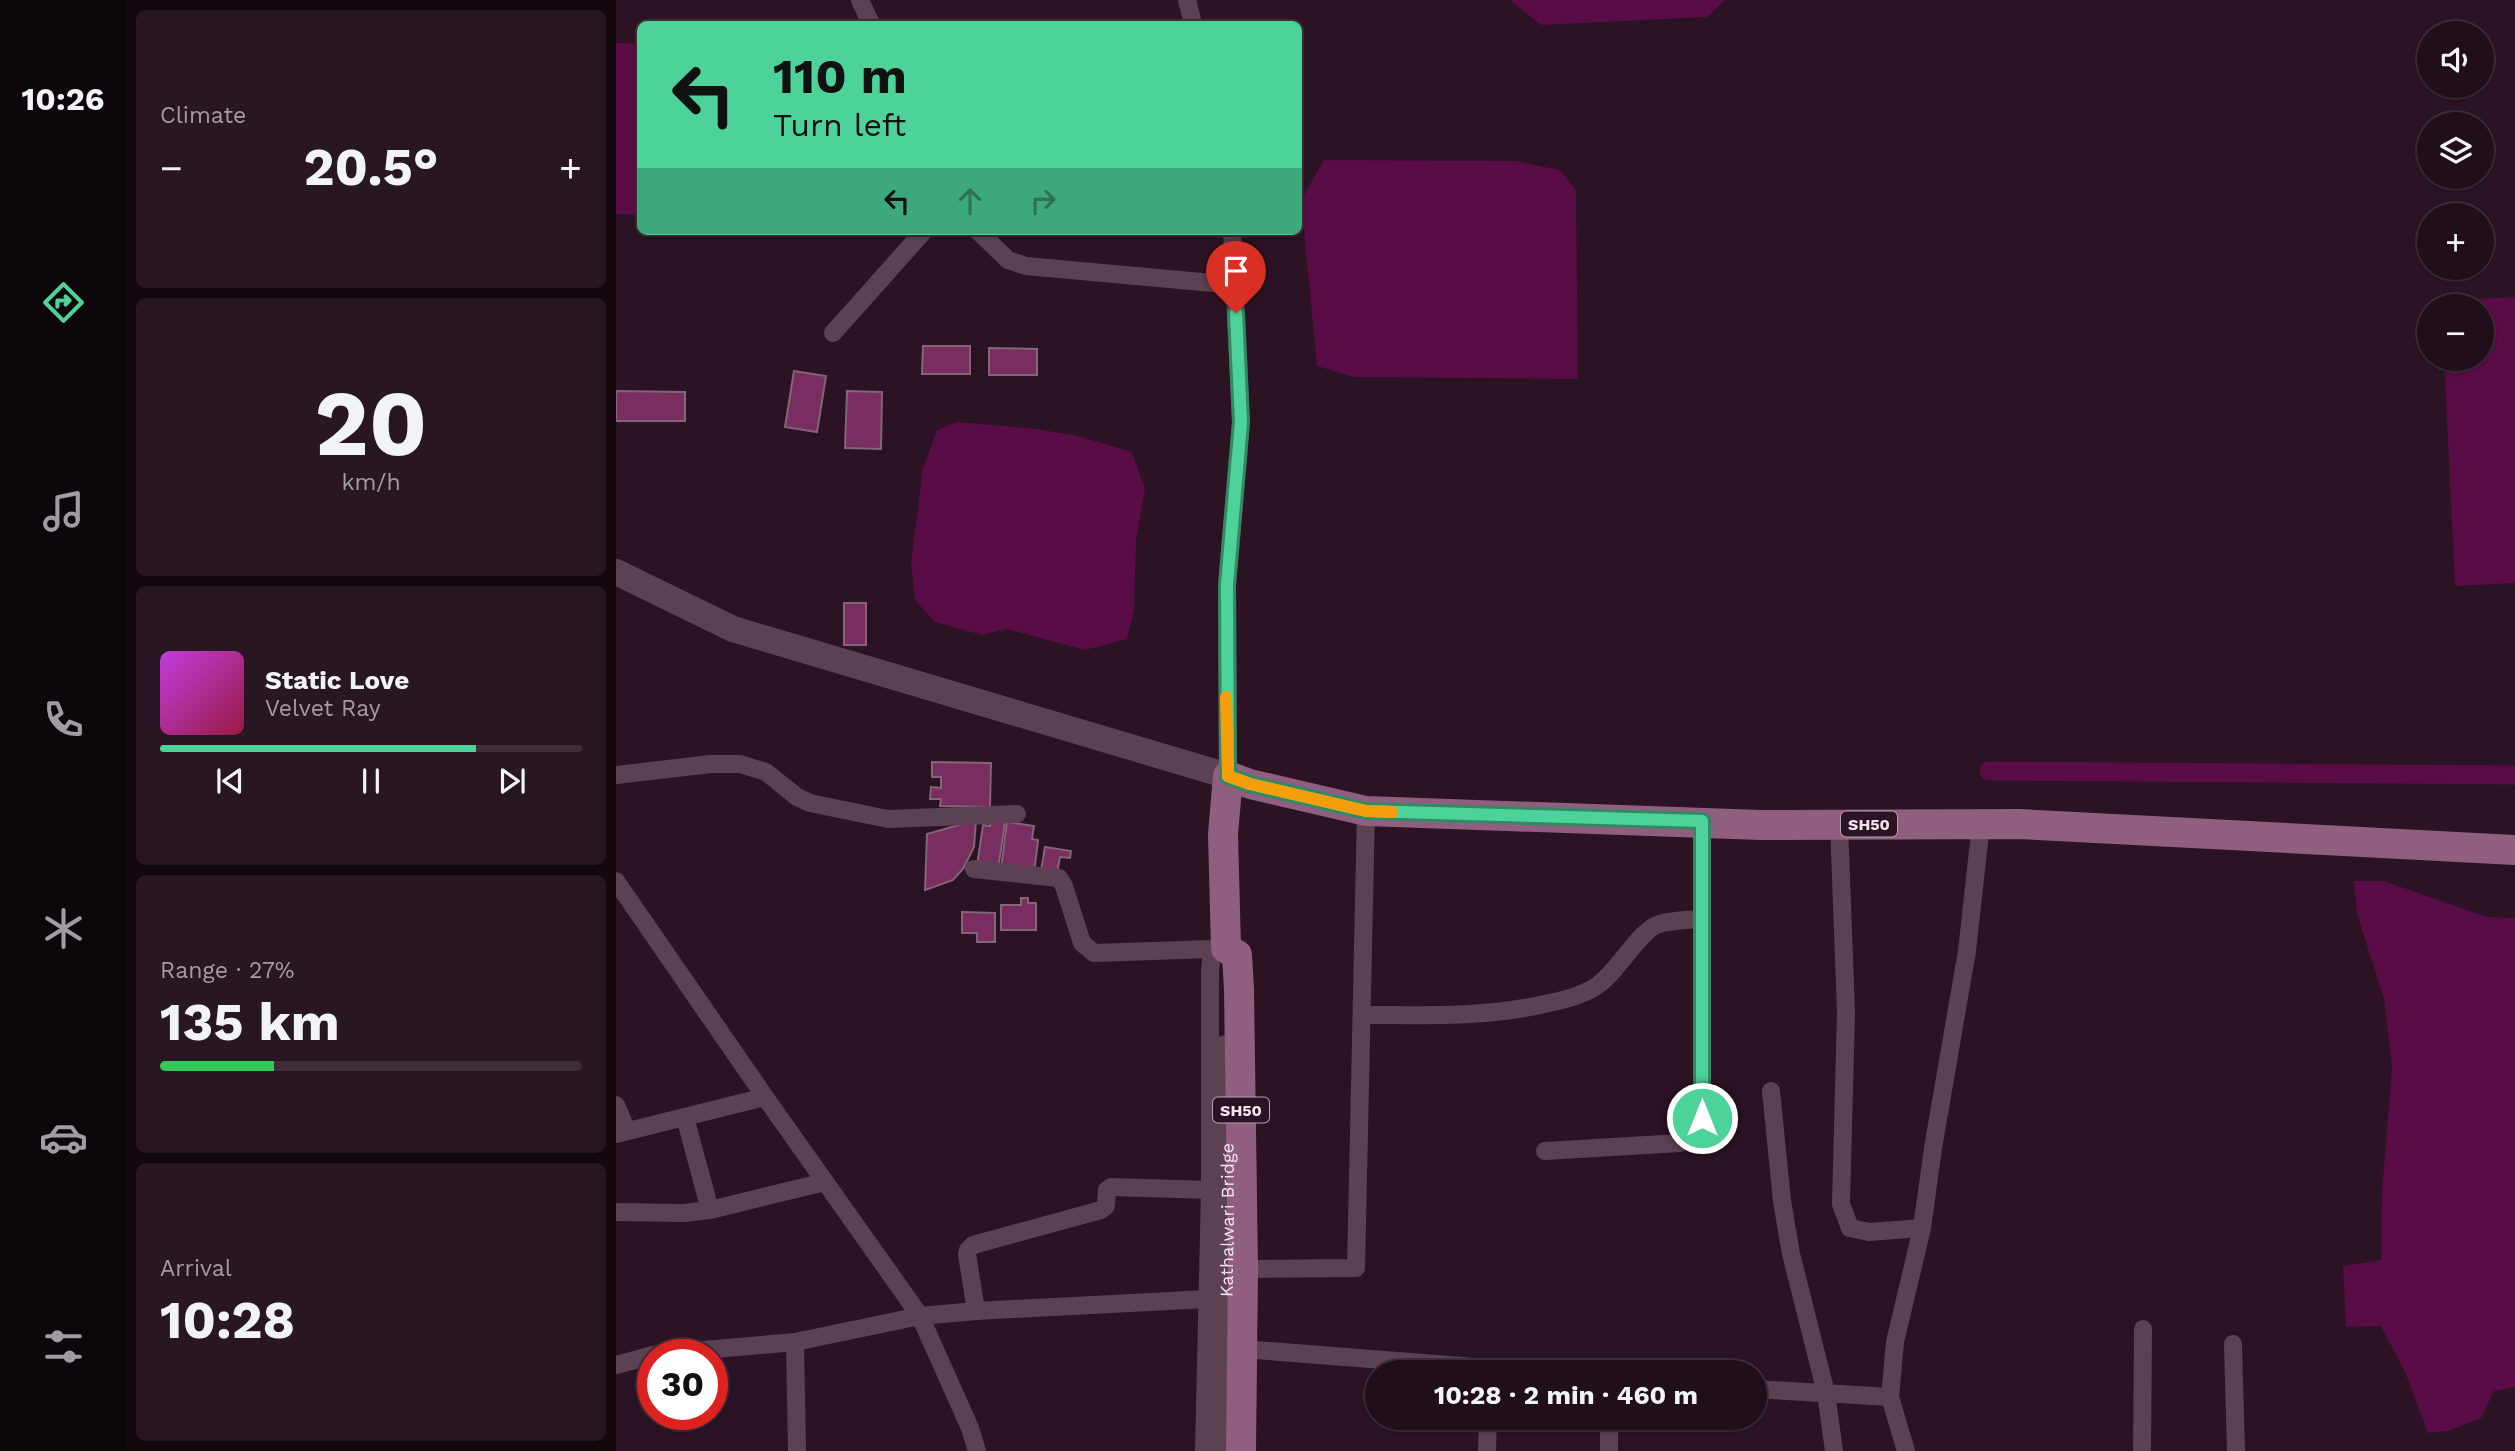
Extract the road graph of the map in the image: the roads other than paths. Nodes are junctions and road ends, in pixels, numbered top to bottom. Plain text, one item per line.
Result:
1 (860, 0) edge
2 (1187, 0) edge
3 (870, 21) edge
4 (1192, 21) edge
5 (920, 235) edge
6 (982, 235) edge
7 (1232, 235) edge
8 (1235, 285) junction
9 (833, 333) dead end
10 (616, 572) edge
11 (616, 775) edge
12 (1228, 776) junction
13 (1366, 811) junction
14 (1017, 814) dead end
15 (1702, 821) junction
16 (1839, 824) junction
17 (1981, 824) junction
18 (2515, 850) edge
19 (974, 869) dead end
20 (616, 881) edge
21 (1702, 919) junction
22 (1219, 948) junction
23 (1362, 1015) junction
24 (1771, 1091) dead end
25 (765, 1097) junction
26 (616, 1105) edge
27 (685, 1117) junction
28 (622, 1133) edge
29 (1545, 1151) dead end
30 (825, 1182) junction
31 (1210, 1190) junction
32 (710, 1210) junction
33 (616, 1212) edge
34 (1922, 1228) junction
35 (1243, 1269) junction
36 (1207, 1298) junction
37 (976, 1311) junction
38 (920, 1316) junction
39 (2143, 1329) dead end
40 (795, 1342) junction
41 (2233, 1344) dead end
42 (728, 1348) edge
43 (1243, 1349) junction
44 (637, 1360) edge
45 (1379, 1360) edge
46 (616, 1365) edge
47 (1767, 1390) edge
48 (1826, 1393) junction
49 (1890, 1397) junction
50 (1488, 1430) edge
51 (1609, 1430) edge
52 (797, 1451) edge
53 (977, 1451) edge
54 (1204, 1451) edge
55 (1225, 1451) edge
56 (1241, 1451) edge
57 (1487, 1451) edge
58 (1609, 1451) edge
59 (1834, 1451) edge
60 (1906, 1451) edge
61 (2142, 1451) edge
62 (2236, 1451) edge

1 - 3 street
2 - 4 street
5 - 9 street
6 - 8 street
7 - 8 street
8 - 12 street
10 - 12 main road
11 - 14 street
12 - 13 main road, SH50
12 - 22 main road, SH50
13 - 15 main road, SH50
13 - 23 street
15 - 16 main road, SH50
15 - 21 street
16 - 17 main road, SH50
16 - 34 street
17 - 18 main road, SH50
17 - 34 street
19 - 22 street
20 - 25 street
21 - 23 street
21 - 29 street
22 - 31 street
22 - 35 main road, SH50
22 - 55 main road, Kathalwari Bridge
23 - 35 street
24 - 48 street
25 - 27 street
25 - 30 street
26 - 28 street
27 - 28 street
27 - 32 street
30 - 32 street
30 - 38 street
31 - 36 street
31 - 37 street
32 - 33 street
34 - 49 street
35 - 43 main road, SH50
36 - 37 street
36 - 54 street
37 - 38 street
38 - 40 street
38 - 53 street
39 - 61 street
40 - 42 street
40 - 52 street
41 - 62 street
43 - 45 street
43 - 56 main road, SH50
44 - 46 street
47 - 48 street
48 - 49 street
48 - 59 street
49 - 60 street
50 - 57 street
51 - 58 street

